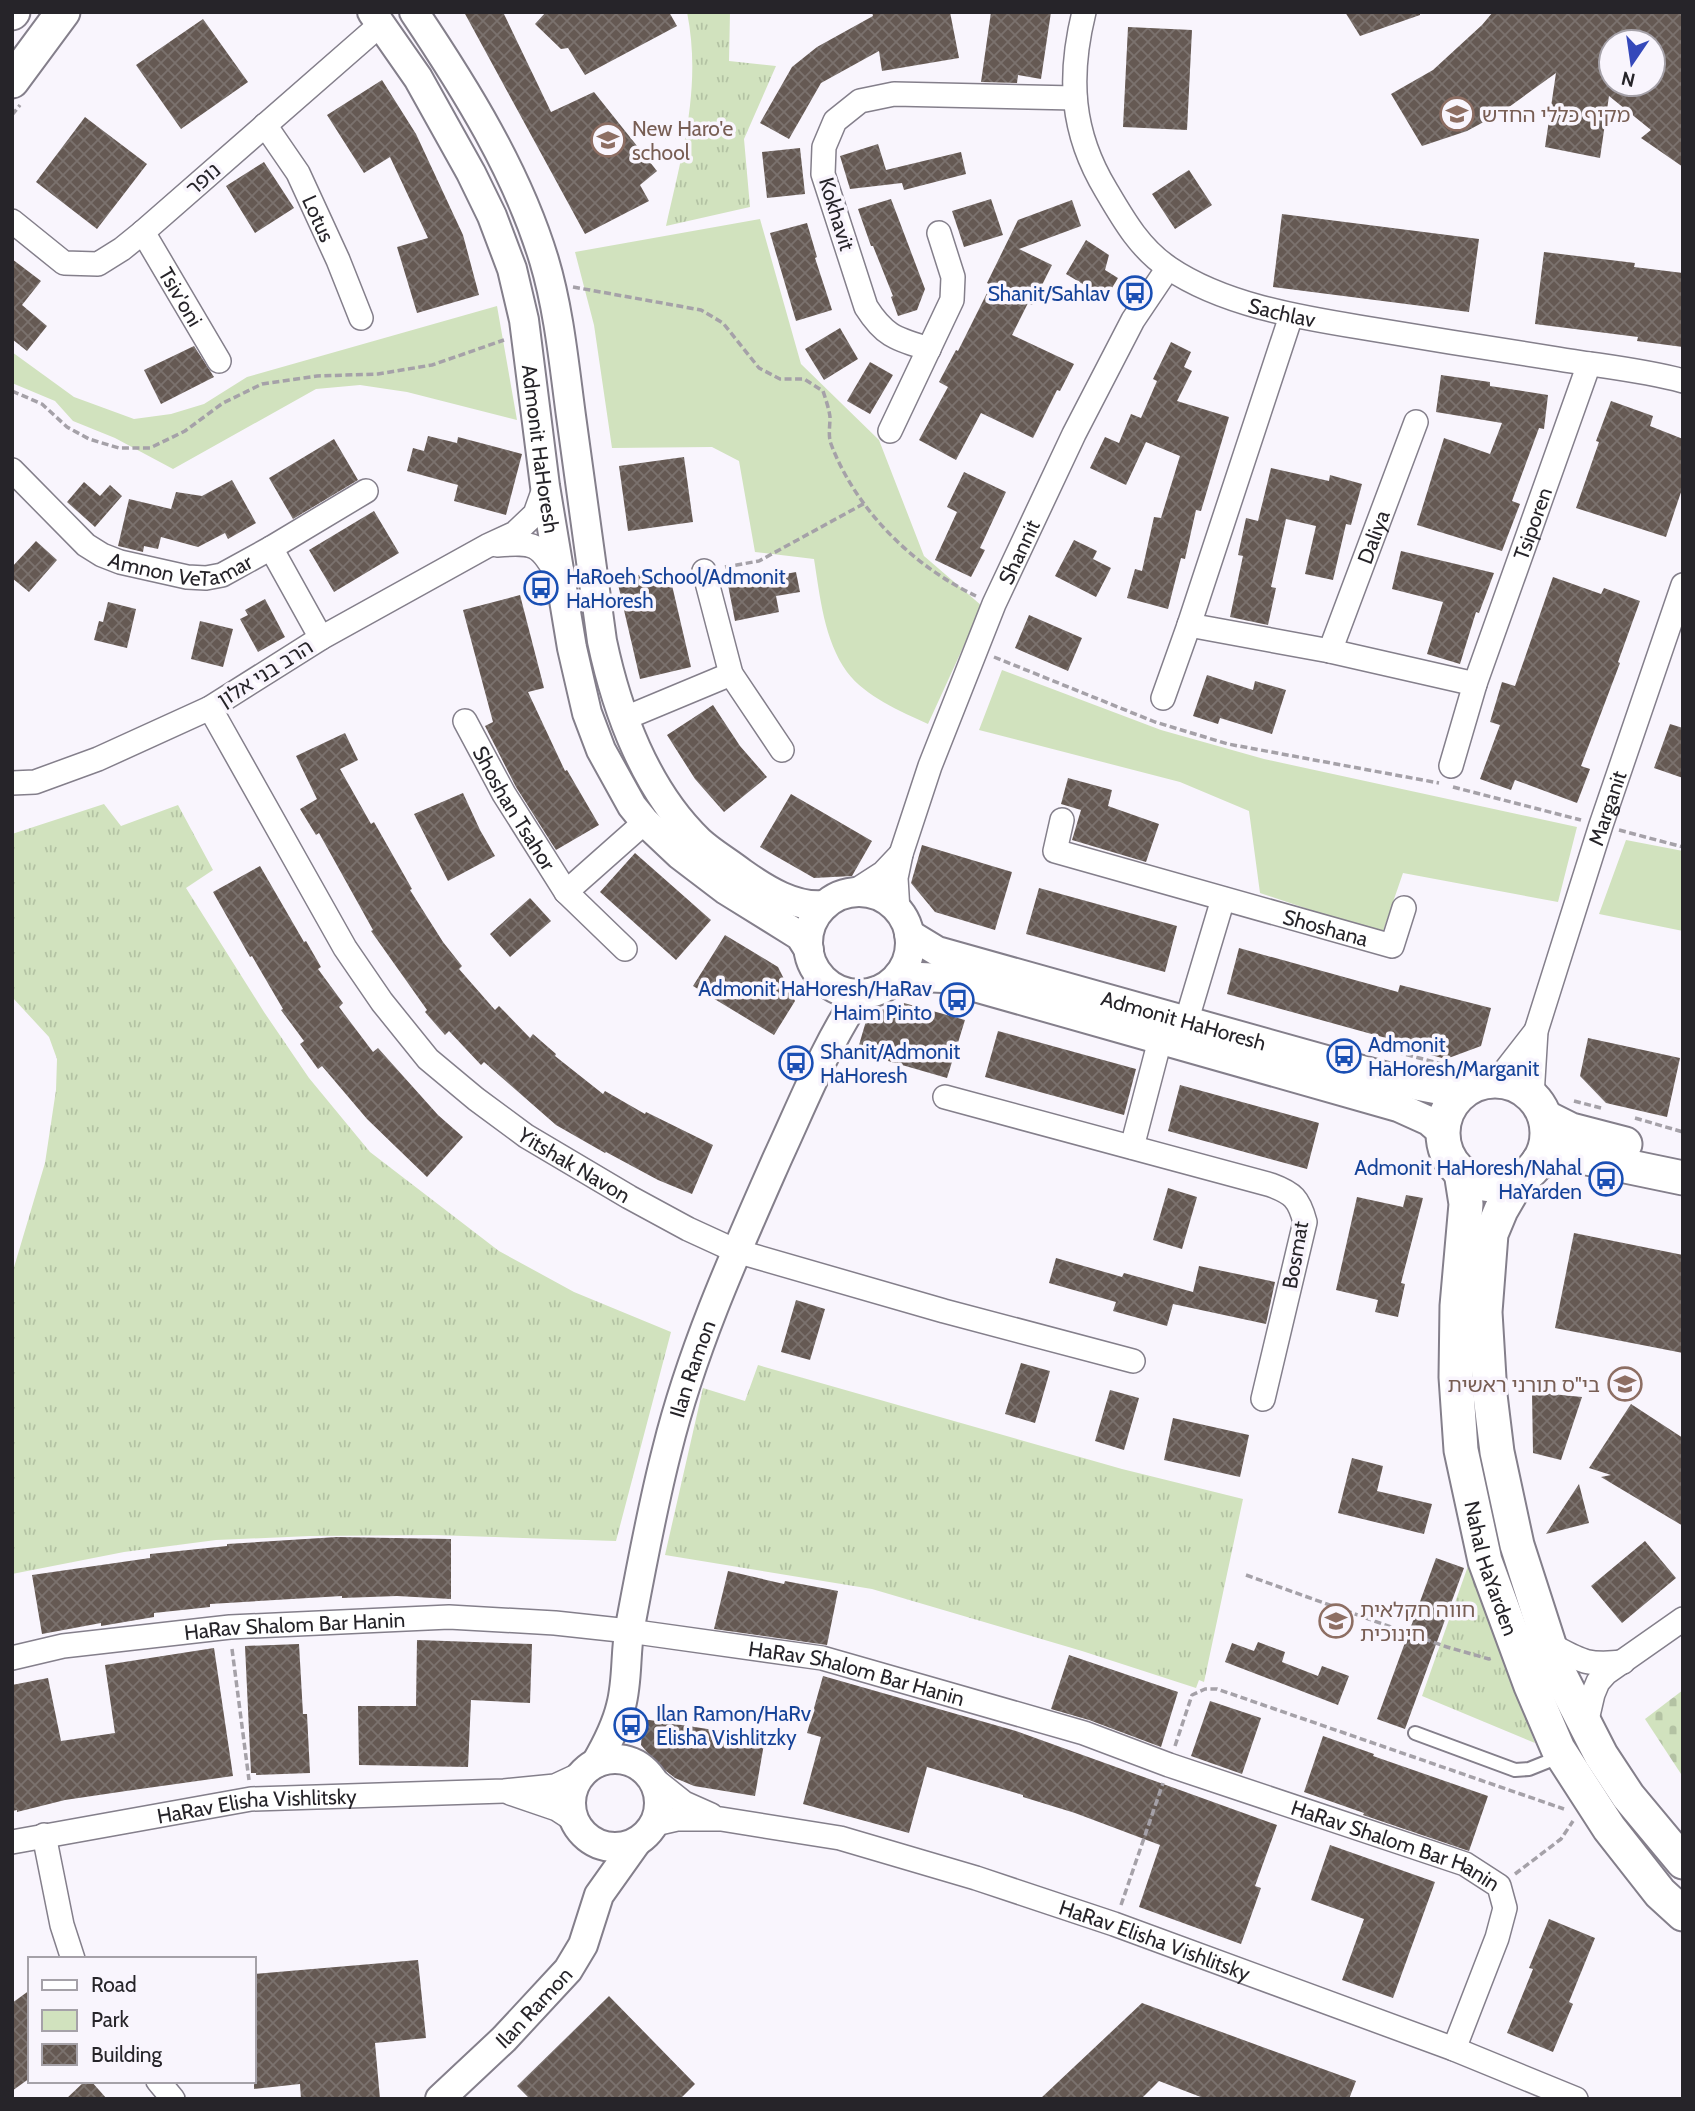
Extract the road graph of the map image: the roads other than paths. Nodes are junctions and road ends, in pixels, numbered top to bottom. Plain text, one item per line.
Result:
1 (63, 12) edge
2 (414, 12) edge
3 (1084, 12) edge
4 (376, 18) edge
5 (12, 81) edge
6 (1075, 98) junction
7 (265, 125) junction
8 (12, 221) edge
9 (143, 232) junction
10 (939, 233) dead end
11 (1168, 268) junction
12 (1291, 316) junction
13 (361, 318) dead end
14 (929, 349) junction
15 (219, 362) dead end
16 (1589, 364) junction
17 (1683, 381) edge
18 (1416, 422) dead end
19 (890, 431) dead end
20 (12, 470) edge
21 (545, 486) junction
22 (366, 491) dead end
23 (487, 546) junction
24 (271, 548) junction
25 (704, 570) road end
26 (1683, 585) edge
27 (564, 590) junction
28 (1189, 625) junction
29 (321, 638) junction
30 (1330, 651) junction
31 (731, 674) junction
32 (1475, 684) junction
33 (1163, 698) dead end
34 (210, 708) junction
35 (623, 719) junction
36 (465, 721) dead end
37 (782, 750) dead end
38 (1451, 766) dead end
39 (23, 782) edge
40 (12, 801) edge
41 (1062, 820) dead end
42 (645, 822) junction
43 (901, 854) junction
44 (566, 892) junction
45 (852, 893) junction
46 (1223, 899) junction
47 (825, 905) junction
48 (1404, 908) dead end
49 (904, 923) junction
50 (625, 949) dead end
51 (809, 950) junction
52 (898, 976) junction
53 (826, 982) junction
54 (860, 994) junction
55 (1186, 1019) junction
56 (1536, 1031) junction
57 (1160, 1040) junction
58 (825, 1055) junction
59 (1455, 1079) junction
60 (1497, 1082) junction
61 (945, 1097) dead end
62 (1549, 1104) junction
63 (1443, 1133) junction
64 (1132, 1147) junction
65 (1683, 1154) edge
66 (1529, 1170) junction
67 (1461, 1172) junction
68 (1683, 1178) edge
69 (736, 1251) junction
70 (1133, 1361) dead end
71 (1263, 1399) dead end
72 (1683, 1619) edge
73 (629, 1631) junction
74 (1533, 1647) junction
75 (12, 1658) edge
76 (1623, 1662) junction
77 (622, 1703) junction
78 (1586, 1724) junction
79 (1415, 1733) dead end
80 (1563, 1756) junction
81 (589, 1768) junction
82 (644, 1770) junction
83 (504, 1791) junction
84 (721, 1819) junction
85 (580, 1828) junction
86 (646, 1833) junction
87 (44, 1835) junction
88 (12, 1842) edge
89 (1683, 1862) edge
90 (599, 1895) junction
91 (1683, 1914) edge
92 (72, 1957) edge
93 (1454, 2049) junction
94 (160, 2083) edge
95 (453, 2095) edge
96 (173, 2099) edge
97 (1576, 2099) edge

1 - 5 main road
2 - 35 street, Admonit HaHoresh
3 - 6 street, Sachlav
4 - 7 street, נופר
4 - 21 street, Admonit HaHoresh
6 - 11 street, Sachlav
6 - 14 street, Kokhavit
7 - 9 street, נופר
7 - 13 street, Lotus
8 - 9 street, נופר
9 - 15 street, Tsiv'oni
10 - 14 street
11 - 12 street, Sachlav
11 - 43 street, Shannit
12 - 16 street, Sachlav
12 - 28 street
14 - 19 street
16 - 17 street, Sachlav
16 - 32 street, Tsiporen
18 - 30 street, Daliya
20 - 24 street, Amnon VeTamar
21 - 23 street, הרב בני אלון
21 - 27 street, Admonit HaHoresh
22 - 24 street, Amnon VeTamar
23 - 27 street, הרב בני אלון
23 - 29 street, הרב בני אלון
24 - 29 street
25 - 31 street
26 - 56 street, Marganit
27 - 42 street, Admonit HaHoresh
28 - 30 street
28 - 33 street
29 - 34 street, הרב בני אלון
30 - 32 street
31 - 35 street
31 - 37 street
32 - 38 street, Tsiporen
34 - 39 street, הרב בני אלון
34 - 69 street, Yitshak Navon
35 - 47 street, Admonit HaHoresh
36 - 44 street, Shoshan Tsahor
39 - 40 street, הרב בני אלון
41 - 46 street, Shoshana
42 - 44 street, Shoshan Tsahor
42 - 51 street, Admonit HaHoresh
43 - 45 street, Shannit
43 - 49 street, Shannit
44 - 50 street, Shoshan Tsahor
45 - 47 street
45 - 49 street
46 - 48 street, Shoshana
46 - 55 street
47 - 51 street
49 - 52 street
49 - 55 street, Admonit HaHoresh
51 - 53 street
52 - 54 street
52 - 57 street, Admonit HaHoresh
53 - 54 street
53 - 58 street, Ilan Ramon
54 - 58 street, Ilan Ramon
55 - 59 street, Admonit HaHoresh
56 - 60 street, Marganit
56 - 62 street, Marganit
57 - 63 street, Admonit HaHoresh
57 - 64 street
58 - 69 street, Ilan Ramon
59 - 60 main road
59 - 63 main road
60 - 62 main road
61 - 64 street, Bosmat
62 - 65 main road
62 - 66 main road
63 - 67 main road
64 - 71 street, Bosmat
66 - 67 main road
66 - 68 main road
66 - 74 main road, Nahal HaYarden
67 - 74 main road, Nahal HaYarden
69 - 70 street, Yitshak Navon
69 - 73 street, Ilan Ramon
72 - 76 street
73 - 75 street, HaRav Shalom Bar Hanin
73 - 77 street, Ilan Ramon
73 - 93 street, HaRav Shalom Bar Hanin
74 - 76 street
74 - 78 main road, Nahal HaYarden
74 - 80 main road, Nahal HaYarden
76 - 78 street
77 - 81 street, Ilan Ramon
77 - 82 street, Ilan Ramon
78 - 89 main road, Nahal HaYarden
79 - 80 lane
80 - 91 main road, Nahal HaYarden
81 - 82 street
81 - 83 street, HaRav Elisha Vishlitsky
81 - 85 street
82 - 84 street, HaRav Elisha Vishlitsky
82 - 86 street
83 - 85 street, HaRav Elisha Vishlitsky
83 - 87 street, HaRav Elisha Vishlitsky
84 - 86 street, HaRav Elisha Vishlitsky
84 - 93 street, HaRav Elisha Vishlitsky
85 - 86 street
85 - 90 street, Ilan Ramon
86 - 90 street, Ilan Ramon
87 - 88 street, HaRav Elisha Vishlitsky
87 - 92 street
90 - 95 street, Ilan Ramon
93 - 97 street, HaRav Elisha Vishlitsky
94 - 96 street

